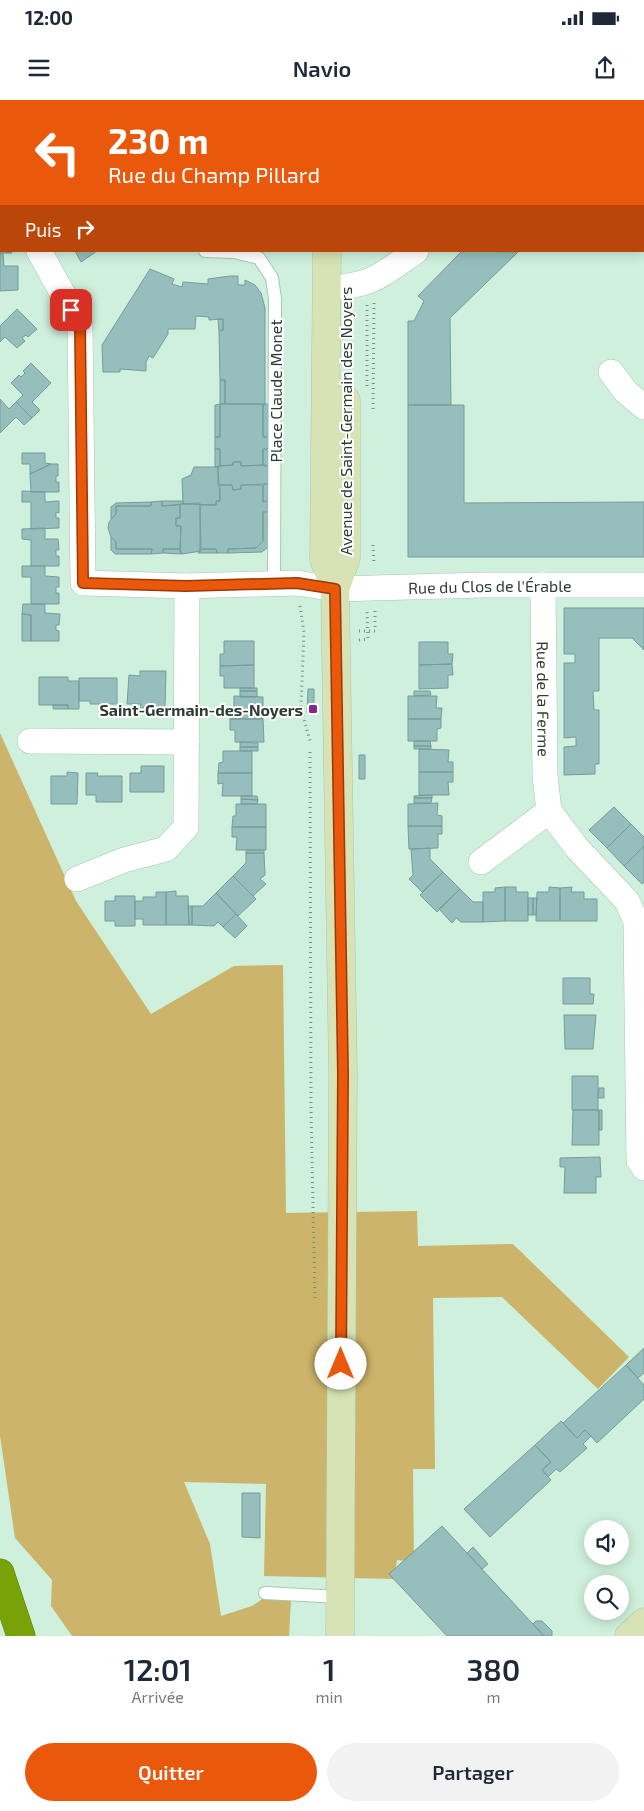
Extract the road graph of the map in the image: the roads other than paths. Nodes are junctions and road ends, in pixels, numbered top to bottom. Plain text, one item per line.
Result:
1 (40, 252) edge
2 (234, 252) edge
3 (328, 252) edge
4 (345, 252) edge
5 (414, 252) edge
6 (337, 288) junction
7 (611, 372) dead end
8 (644, 407) edge
9 (286, 583) junction
10 (543, 585) junction
11 (644, 585) edge
12 (186, 586) junction
13 (335, 589) junction
14 (30, 741) dead end
15 (187, 742) junction
16 (549, 812) junction
17 (481, 862) dead end
18 (77, 879) dead end
19 (640, 920) edge
20 (644, 1168) edge
21 (0, 1574) edge
22 (265, 1593) dead end
23 (340, 1597) junction
24 (644, 1622) edge
25 (21, 1636) edge
26 (340, 1636) edge
27 (629, 1636) edge

1 - 12 street, Rue du Clos de l'Érable
2 - 9 lane, Place Claude Monet
3 - 6 main road, Avenue de Saint-Germain des Noyers
4 - 6 main road, Avenue de Saint-Germain des Noyers
5 - 6 street
6 - 13 main road, Avenue de Saint-Germain des Noyers
7 - 8 street
9 - 12 street, Rue du Clos de l'Érable
9 - 13 street, Rue du Clos de l'Érable
10 - 11 street, Rue du Clos de l'Érable
10 - 13 street, Rue du Clos de l'Érable
10 - 16 street, Rue de la Ferme
12 - 15 street
13 - 23 main road, Avenue de Saint-Germain des Noyers
14 - 15 street
15 - 18 street
16 - 17 street
16 - 19 street, Rue de la Ferme
19 - 20 street, Rue de la Ferme
21 - 25 highway
22 - 23 lane
23 - 26 main road, Avenue de Saint-Germain des Noyers
24 - 27 main road

